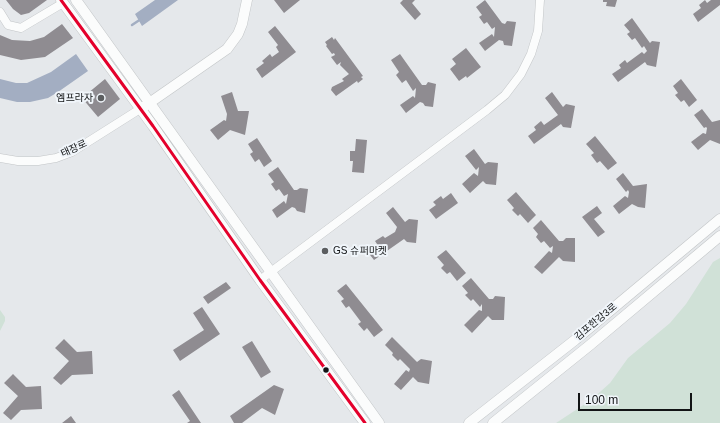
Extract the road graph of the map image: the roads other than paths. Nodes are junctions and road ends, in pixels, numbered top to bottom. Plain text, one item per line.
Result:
1 (76, 0) edge
2 (247, 0) edge
3 (540, 0) edge
4 (62, 1) edge
5 (0, 12) edge
6 (150, 103) junction
7 (140, 109) junction
8 (0, 158) edge
9 (720, 218) edge
10 (720, 236) edge
11 (270, 272) junction
12 (260, 280) junction
13 (364, 423) edge
14 (379, 423) edge
15 (469, 423) edge
16 (493, 423) edge

1 - 6 street
2 - 6 street
3 - 11 street
4 - 5 street
4 - 7 street
6 - 7 street
6 - 11 street
7 - 8 street, 태장로
7 - 12 street
9 - 15 street, 김포한강3로
10 - 16 street, 김포한강3로
11 - 12 street
11 - 14 street
12 - 13 street

